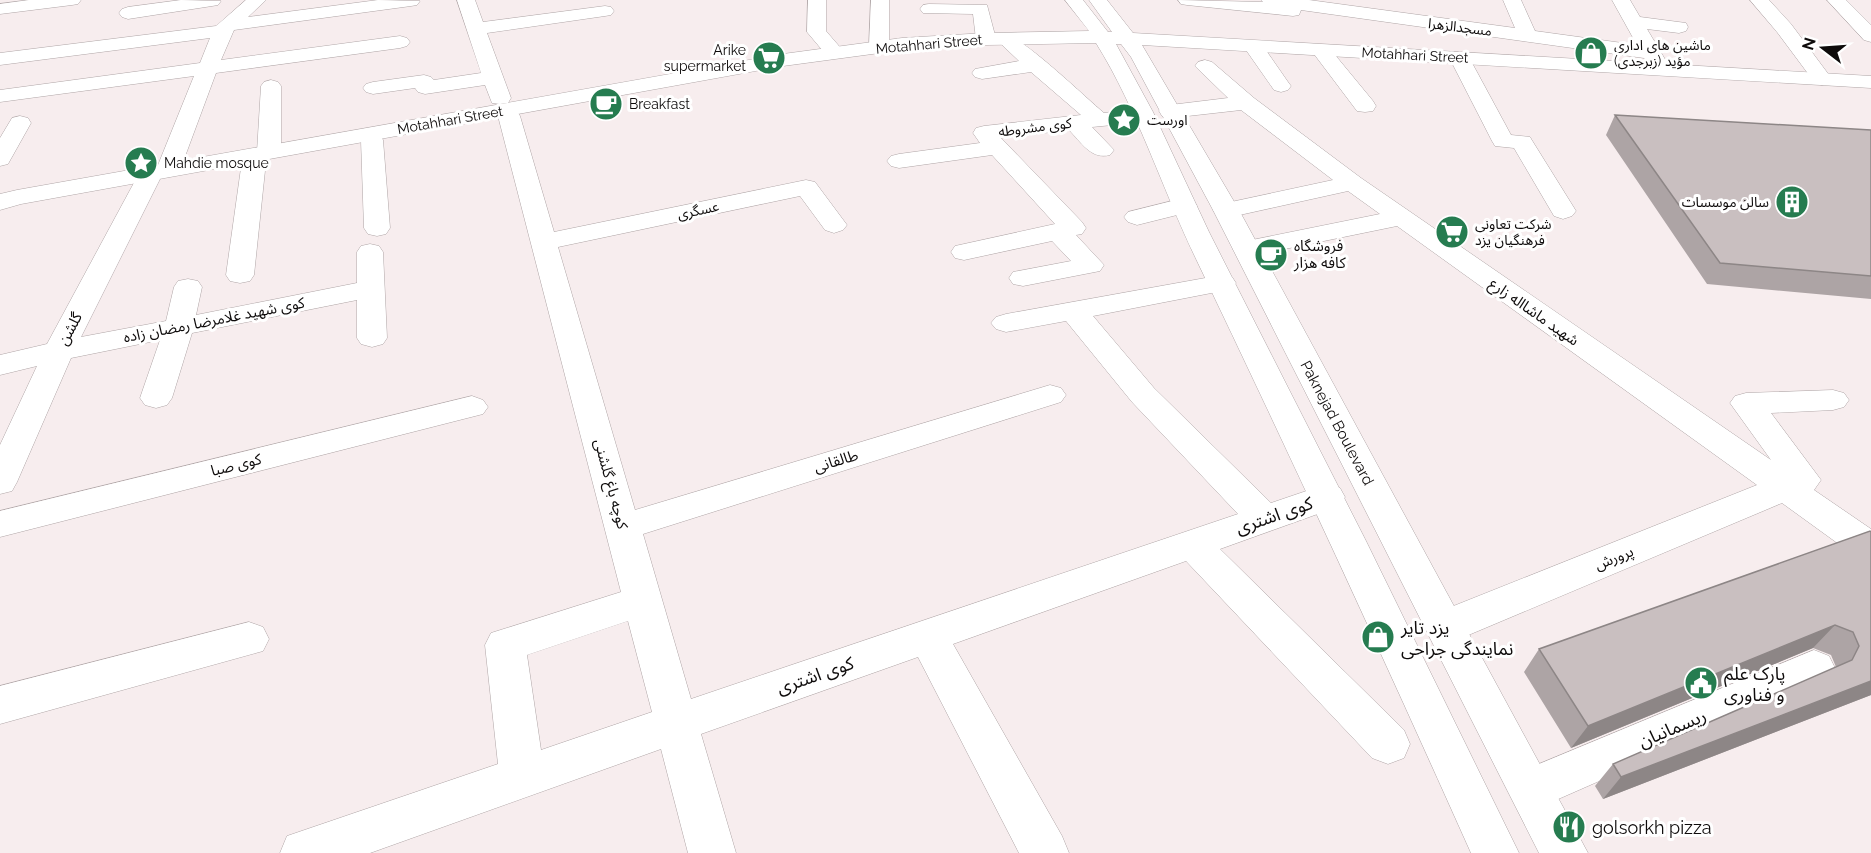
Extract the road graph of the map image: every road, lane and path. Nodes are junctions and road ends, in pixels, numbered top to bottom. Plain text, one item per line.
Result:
1 (72, 0) edge
2 (296, 0) edge
3 (466, 0) edge
4 (817, 0) edge
5 (880, 0) edge
6 (1187, 0) edge
7 (1270, 0) edge
8 (1512, 0) edge
9 (1611, 0) edge
10 (1621, 0) edge
11 (1759, 0) edge
12 (1836, 0) edge
13 (213, 1) edge
14 (411, 1) edge
15 (1292, 2) edge
16 (254, 3) edge
17 (1085, 4) edge
18 (0, 9) edge
19 (929, 9) dead end
20 (605, 11) dead end
21 (128, 12) dead end
22 (1634, 22) junction
23 (1757, 25) dead end
24 (1460, 27) junction
25 (1679, 27) dead end
26 (227, 28) junction
27 (1784, 28) junction
28 (476, 29) junction
29 (1121, 31) edge
30 (199, 34) junction
31 (1527, 35) junction
32 (1871, 36) edge
33 (986, 39) junction
34 (1056, 40) junction
35 (400, 42) dead end
36 (1010, 43) junction
37 (879, 47) junction
38 (1256, 50) junction
39 (1210, 52) junction
40 (835, 53) junction
41 (1324, 54) junction
42 (0, 59) edge
43 (1461, 61) junction
44 (1656, 61) junction
45 (1037, 65) junction
46 (209, 68) junction
47 (1149, 71) junction
48 (982, 73) dead end
49 (493, 77) junction
50 (1822, 80) junction
51 (1871, 84) edge
52 (271, 86) dead end
53 (1281, 86) dead end
54 (373, 88) dead end
55 (0, 96) edge
56 (1246, 103) junction
57 (1365, 106) dead end
58 (506, 113) junction
59 (1156, 113) junction
60 (1098, 119) junction
61 (1073, 122) junction
62 (20, 123) dead end
63 (372, 140) junction
64 (998, 147) junction
65 (1102, 150) dead end
66 (262, 156) junction
67 (0, 159) edge
68 (899, 161) dead end
69 (158, 175) junction
70 (1352, 183) junction
71 (0, 203) edge
72 (1184, 206) junction
73 (1563, 211) dead end
74 (1137, 217) dead end
75 (1400, 218) junction
76 (834, 225) dead end
77 (1065, 230) junction
78 (1236, 230) junction
79 (1198, 236) junction
80 (544, 242) junction
81 (964, 252) dead end
82 (240, 275) dead end
83 (1023, 278) dead end
84 (1222, 283) junction
85 (188, 287) dead end
86 (370, 289) junction
87 (1073, 310) junction
88 (1006, 323) dead end
89 (179, 327) junction
90 (372, 338) dead end
91 (59, 351) junction
92 (0, 365) edge
93 (1050, 395) dead end
94 (156, 398) dead end
95 (1833, 400) dead end
96 (472, 407) dead end
97 (0, 482) edge
98 (1783, 488) junction
99 (1327, 497) junction
100 (1265, 519) junction
101 (0, 524) edge
102 (622, 527) junction
103 (1192, 544) junction
104 (1871, 548) edge
105 (643, 602) junction
106 (1445, 627) junction
107 (927, 636) junction
108 (249, 639) dead end
109 (1814, 668) dead end
110 (0, 705) edge
111 (676, 723) junction
112 (1388, 744) dead end
113 (522, 777) junction
114 (1531, 789) junction
115 (321, 850) edge
116 (712, 853) edge
117 (1045, 853) edge
118 (1495, 853) edge
119 (1564, 853) edge

1 - 18 street
2 - 16 street
3 - 28 street, کوچه باغ گلشنی
4 - 40 street
5 - 37 street
6 - 24 street
7 - 15 street, مسجدالزهرا
8 - 31 street
9 - 10 street
10 - 22 street
11 - 27 street
12 - 32 street
13 - 21 street
13 - 30 street
14 - 26 street
15 - 24 street, مسجدالزهرا
16 - 26 street
17 - 29 street, Paknejad Boulevard
17 - 29 street, Paknejad Boulevard
17 - 34 street
19 - 33 street
20 - 28 street
22 - 25 street
22 - 44 street
23 - 27 street
24 - 31 street, مسجدالزهرا
26 - 30 street
26 - 46 street, گلشن
27 - 50 street
28 - 49 street, کوچه باغ گلشنی
29 - 34 street, Motahhari Street
29 - 39 street, Motahhari Street
29 - 47 street, Paknejad Boulevard
29 - 59 street, Paknejad Boulevard
30 - 42 street
31 - 44 street, مسجدالزهرا
33 - 34 street, Motahhari Street
33 - 37 street, Motahhari Street
34 - 36 street, Motahhari Street
35 - 46 street
36 - 45 street
36 - 58 street, Motahhari Street
37 - 40 street, Motahhari Street
38 - 39 street, Motahhari Street
38 - 41 street, Motahhari Street
38 - 53 street
39 - 44 street, Motahhari Street
39 - 47 street
39 - 56 street, شهید ماشااله زارع
40 - 58 street, Motahhari Street
41 - 43 street, Motahhari Street
41 - 57 street
43 - 51 street, Motahhari Street
43 - 73 street
44 - 50 street, Motahhari Street
45 - 48 street
45 - 60 street
46 - 55 street
46 - 69 street, گلشن
47 - 59 street, Paknejad Boulevard
49 - 54 street
49 - 58 street, کوچه باغ گلشنی
50 - 51 street, Motahhari Street
52 - 66 street
56 - 59 street, کوی مشروطه
56 - 70 street, شهید ماشااله زارع
58 - 63 street, Motahhari Street
58 - 66 street, Motahhari Street
58 - 80 street, کوچه باغ گلشنی
59 - 60 street, کوی مشروطه
59 - 72 street, Paknejad Boulevard
59 - 78 street, Paknejad Boulevard
60 - 61 street, کوی مشروطه
61 - 64 street, کوی مشروطه
61 - 65 street
62 - 67 street
63 - 66 street, Motahhari Street
63 - 86 street
64 - 68 street
64 - 77 street, کوی مشروطه
66 - 69 street, Motahhari Street
66 - 82 street
69 - 71 street, Motahhari Street
69 - 91 street, گلشن
70 - 75 street, شهید ماشااله زارع
70 - 78 street
72 - 74 street
72 - 79 street, Paknejad Boulevard
75 - 78 street
75 - 98 street, شهید ماشااله زارع
76 - 80 street, عسگری
77 - 81 street
77 - 83 street, کوی مشروطه
78 - 79 street
78 - 106 street, Paknejad Boulevard
79 - 84 street, Paknejad Boulevard
80 - 102 street, کوچه باغ گلشنی
84 - 87 street
84 - 99 street, Paknejad Boulevard
85 - 89 street
86 - 89 street, کوی شهید غلامرضا رمضان زاده
86 - 90 street
87 - 88 street
87 - 100 street
89 - 91 street, کوی شهید غلامرضا رمضان زاده
89 - 94 street
91 - 92 street, کوی شهید غلامرضا رمضان زاده
91 - 97 street, گلشن
93 - 102 street, طالقانی
95 - 98 street, پرورش
96 - 101 street, کوی صبا
98 - 104 street, شهید ماشااله زارع
98 - 106 street, پرورش
99 - 100 street, کوی اشتری
99 - 118 street, Paknejad Boulevard
100 - 103 street, کوی اشتری
102 - 105 street, کوچه باغ گلشنی
103 - 107 street, کوی اشتری
103 - 112 street
105 - 111 street, کوچه باغ گلشنی
105 - 113 street
106 - 114 street, Paknejad Boulevard
107 - 111 street, کوی اشتری
107 - 117 street
108 - 110 street
109 - 114 street, ریسمانیان
111 - 113 street, کوی اشتری
111 - 116 street, کوچه باغ گلشنی
113 - 115 street, کوی اشتری
114 - 119 street, Paknejad Boulevard

